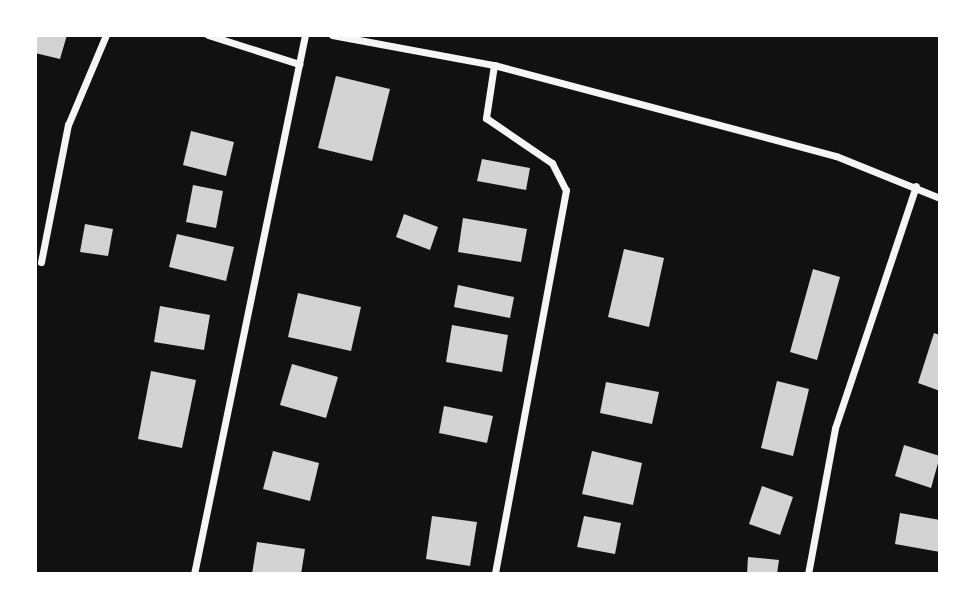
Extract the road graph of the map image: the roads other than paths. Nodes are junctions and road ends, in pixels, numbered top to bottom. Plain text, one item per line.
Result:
1 (106, 35) edge
2 (208, 35) edge
3 (305, 35) edge
4 (332, 35) edge
5 (299, 64) junction
6 (494, 65) junction
7 (916, 186) junction
8 (940, 198) edge
9 (41, 262) dead end
10 (194, 574) edge
11 (495, 574) edge
12 (808, 574) edge

1 - 9 street
2 - 5 street
3 - 5 street
4 - 6 street
5 - 10 street
6 - 7 street
6 - 11 street
7 - 8 street
7 - 12 street

